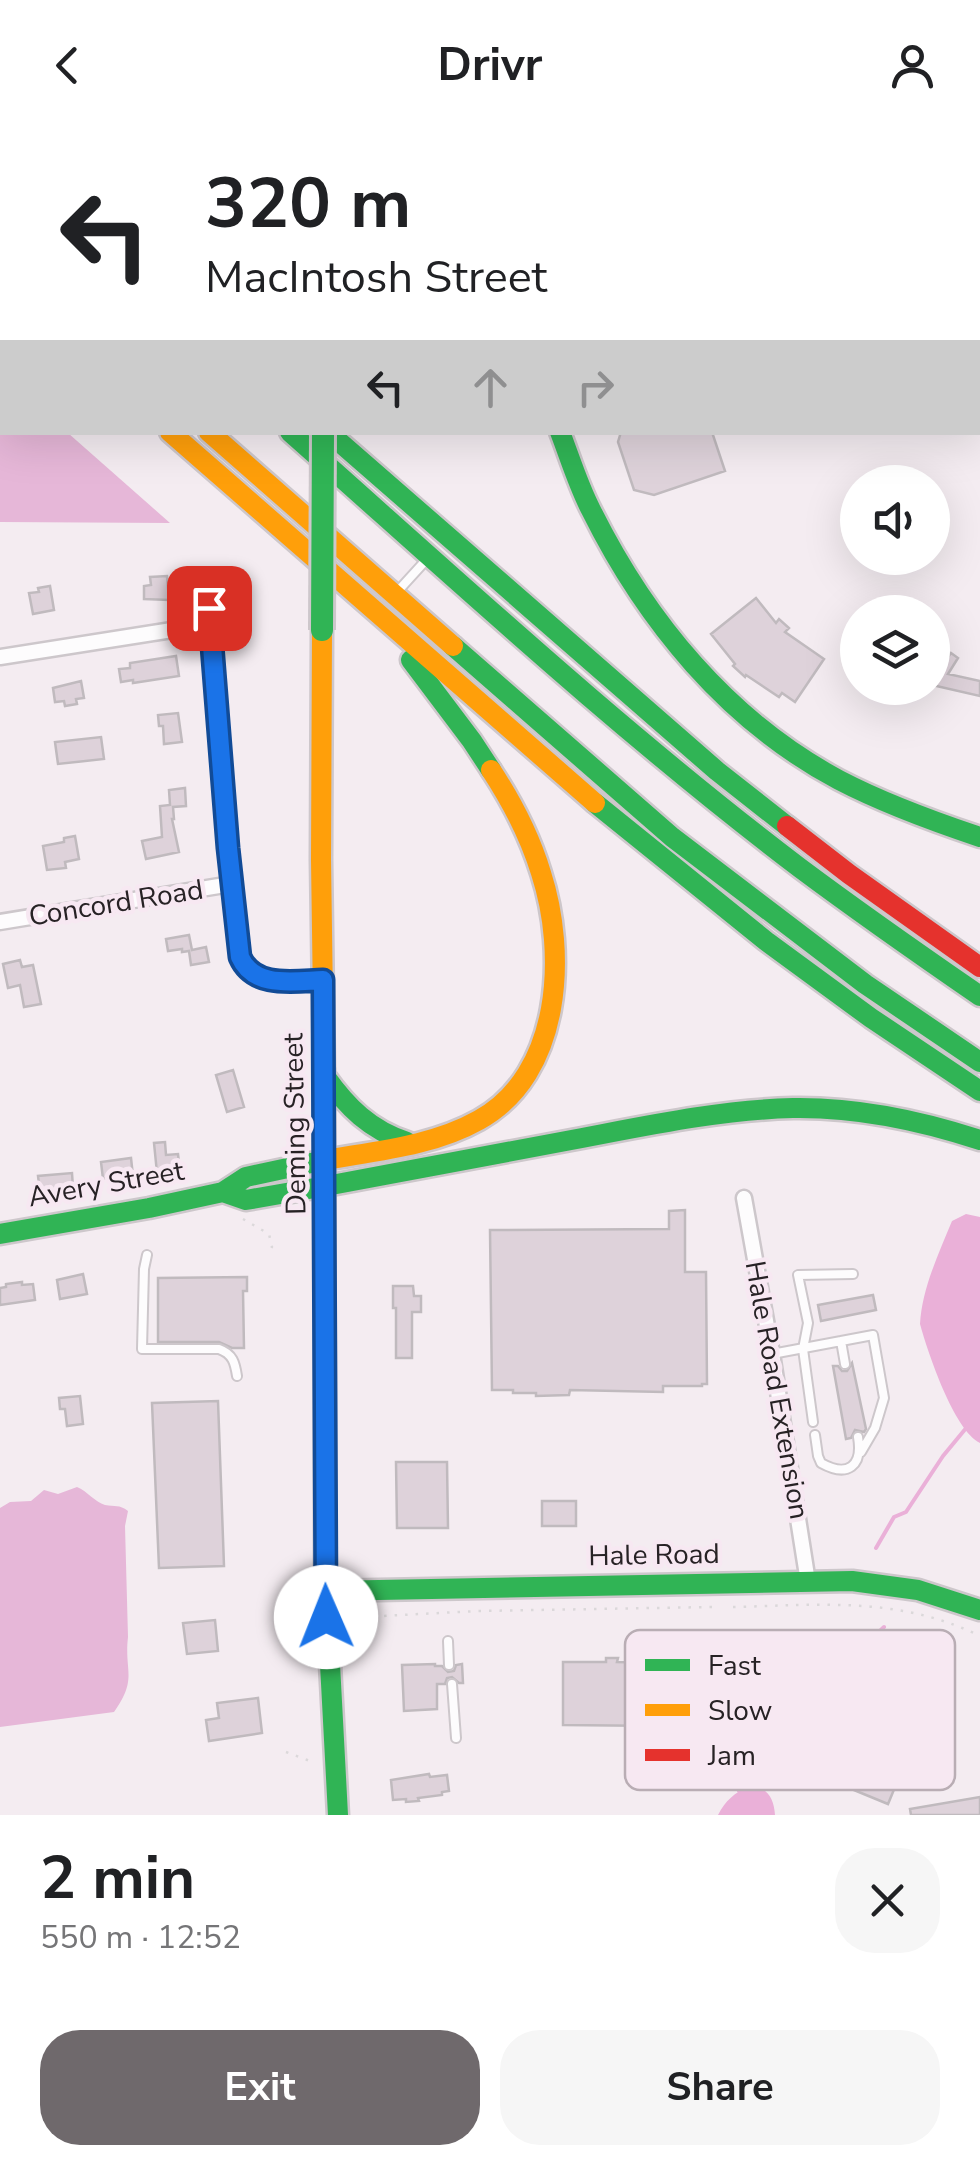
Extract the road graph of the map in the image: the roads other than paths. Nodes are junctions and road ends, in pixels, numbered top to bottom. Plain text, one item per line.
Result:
1 (173, 435) edge
2 (211, 435) edge
3 (293, 435) edge
4 (326, 435) edge
5 (330, 435) edge
6 (349, 435) edge
7 (561, 435) edge
8 (395, 491) junction
9 (431, 556) junction
10 (394, 595) junction
11 (371, 609) junction
12 (0, 656) edge
13 (980, 837) edge
14 (232, 884) junction
15 (0, 922) edge
16 (980, 967) edge
17 (323, 980) junction
18 (980, 996) edge
19 (980, 1062) edge
20 (325, 1076) junction
21 (980, 1092) edge
22 (980, 1140) edge
23 (412, 1142) junction
24 (326, 1160) junction
25 (326, 1186) junction
26 (223, 1192) junction
27 (744, 1198) dead end
28 (0, 1234) edge
29 (147, 1255) dead end
30 (853, 1274) dead end
31 (840, 1341) junction
32 (803, 1349) junction
33 (772, 1354) junction
34 (845, 1364) dead end
35 (237, 1376) dead end
36 (813, 1422) dead end
37 (815, 1435) dead end
38 (858, 1437) dead end
39 (861, 1452) junction
40 (808, 1582) junction
41 (326, 1602) junction
42 (980, 1610) edge
43 (448, 1641) dead end
44 (449, 1665) dead end
45 (452, 1684) dead end
46 (456, 1738) dead end
47 (338, 1815) edge

1 - 11 main road
2 - 10 main road
3 - 9 main road
4 - 17 main road, Deming Street, bridge
5 - 8 main road
6 - 8 main road
7 - 13 main road
8 - 16 main road
9 - 10 lane
9 - 18 main road
10 - 19 main road
11 - 21 main road
11 - 23 main road, Avery Street
12 - 14 street
14 - 15 street, Concord Road
14 - 17 street
17 - 20 main road, Deming Street
20 - 23 main road
20 - 24 main road, Deming Street
22 - 25 main road, Avery Street
23 - 24 main road, Avery Street
24 - 25 main road, Deming Street
24 - 26 main road, Avery Street
25 - 26 main road, Avery Street
25 - 41 main road, Deming Street
26 - 28 main road, Avery Street
27 - 33 street, Hale Road Extension
29 - 35 lane
30 - 32 lane
31 - 32 lane
31 - 34 lane
31 - 39 lane
32 - 33 lane
32 - 36 lane
33 - 40 street, Hale Road Extension
37 - 39 lane
38 - 39 lane
40 - 41 main road, Hale Road
40 - 42 main road, Hale Road
41 - 47 main road, Deming Street
43 - 44 lane
45 - 46 lane

